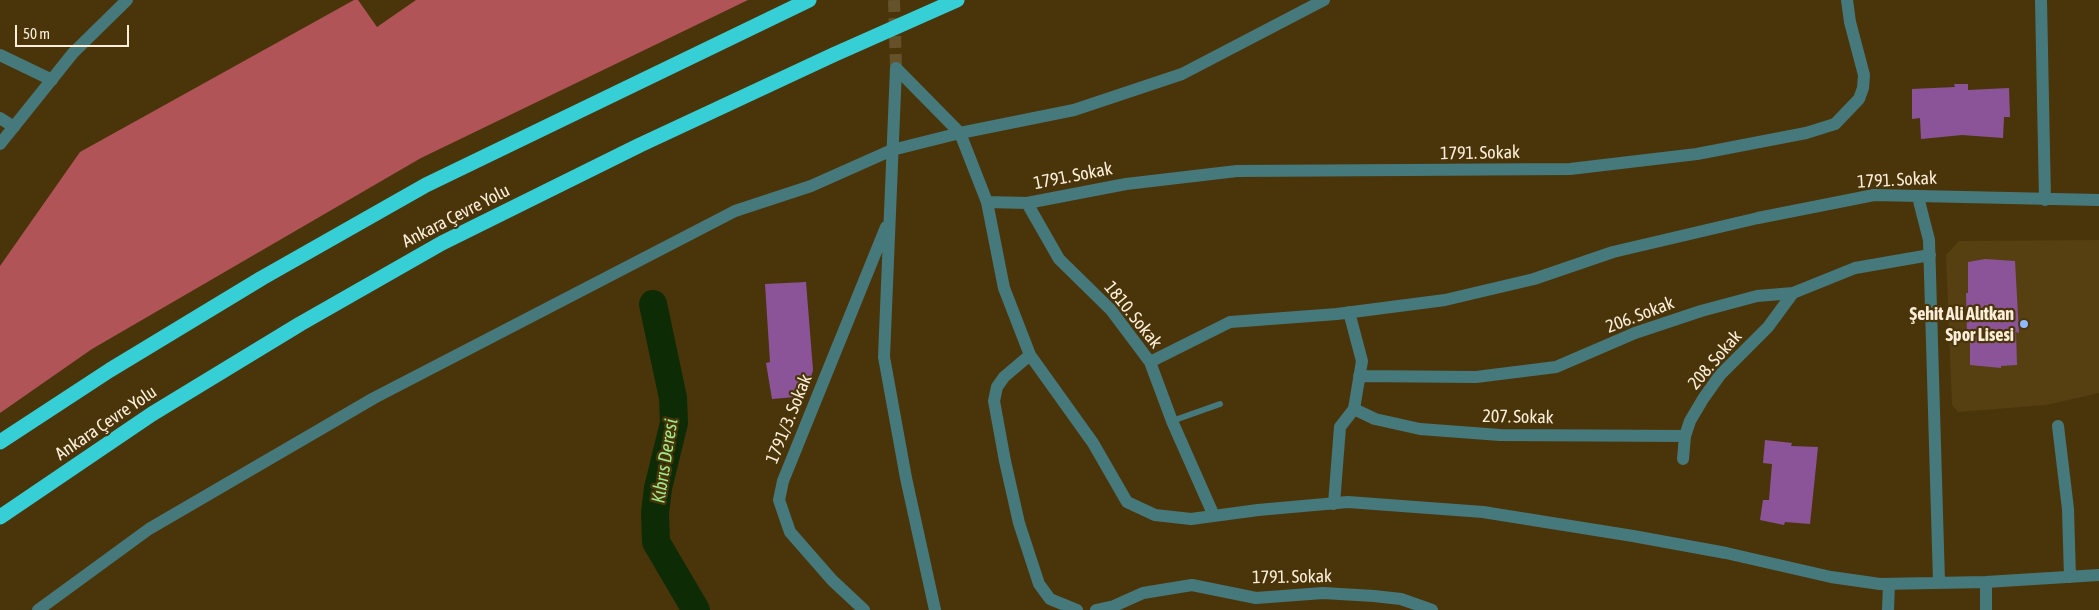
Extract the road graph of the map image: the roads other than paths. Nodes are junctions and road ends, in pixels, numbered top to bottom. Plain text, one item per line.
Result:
1 (127, 0) edge
2 (809, 0) edge
3 (957, 0) edge
4 (1324, 0) edge
5 (1847, 0) edge
6 (2041, 0) edge
7 (0, 55) edge
8 (52, 80) junction
9 (0, 118) edge
10 (14, 127) junction
11 (960, 133) junction
12 (0, 144) edge
13 (892, 150) junction
14 (1918, 197) junction
15 (2045, 200) junction
16 (2099, 200) edge
17 (987, 202) junction
18 (1026, 203) junction
19 (889, 220) junction
20 (1930, 255) junction
21 (1793, 293) junction
22 (1349, 312) junction
23 (1030, 355) junction
24 (1150, 362) junction
25 (1359, 376) junction
26 (1220, 404) dead end
27 (1354, 409) junction
28 (1172, 422) junction
29 (2058, 426) dead end
30 (1685, 436) junction
31 (0, 442) edge
32 (1683, 459) dead end
33 (1334, 504) junction
34 (1214, 516) junction
35 (0, 517) edge
36 (2099, 575) edge
37 (2070, 577) junction
38 (1938, 582) junction
39 (1986, 582) junction
40 (1889, 584) junction
41 (38, 610) edge
42 (864, 610) edge
43 (935, 610) edge
44 (1077, 610) edge
45 (1096, 610) edge
46 (1432, 610) edge
47 (1888, 610) edge
48 (1986, 610) edge

1 - 8 street
2 - 31 highway
3 - 35 highway, Ankara Çevre Yolu
4 - 11 street
5 - 18 street, 1791. Sokak
6 - 15 street
7 - 8 street
8 - 10 street
9 - 10 street
10 - 12 street
11 - 13 street
11 - 13 street
11 - 17 street
13 - 19 street
13 - 41 street
14 - 15 street, 1791. Sokak
14 - 20 street
14 - 22 street, 1791. Sokak
15 - 16 street, 1791. Sokak
17 - 18 street, 1791. Sokak
17 - 23 street
18 - 24 street, 1810. Sokak
19 - 42 street, 1791/3. Sokak
19 - 43 street
20 - 21 street, 206. Sokak
20 - 38 street
21 - 25 street, 206. Sokak
21 - 30 street, 208. Sokak
22 - 24 street, 1791. Sokak
22 - 25 street
23 - 34 street
23 - 44 street
24 - 28 street, 1810. Sokak
25 - 27 street
26 - 28 lane
27 - 30 street, 207. Sokak
27 - 33 street
28 - 34 street, 1810. Sokak
29 - 37 street
30 - 32 street, 208. Sokak
33 - 34 street
33 - 40 street
36 - 37 street
37 - 39 street
38 - 39 street
38 - 40 street
39 - 48 street
40 - 47 street
45 - 46 street, 1791. Sokak

